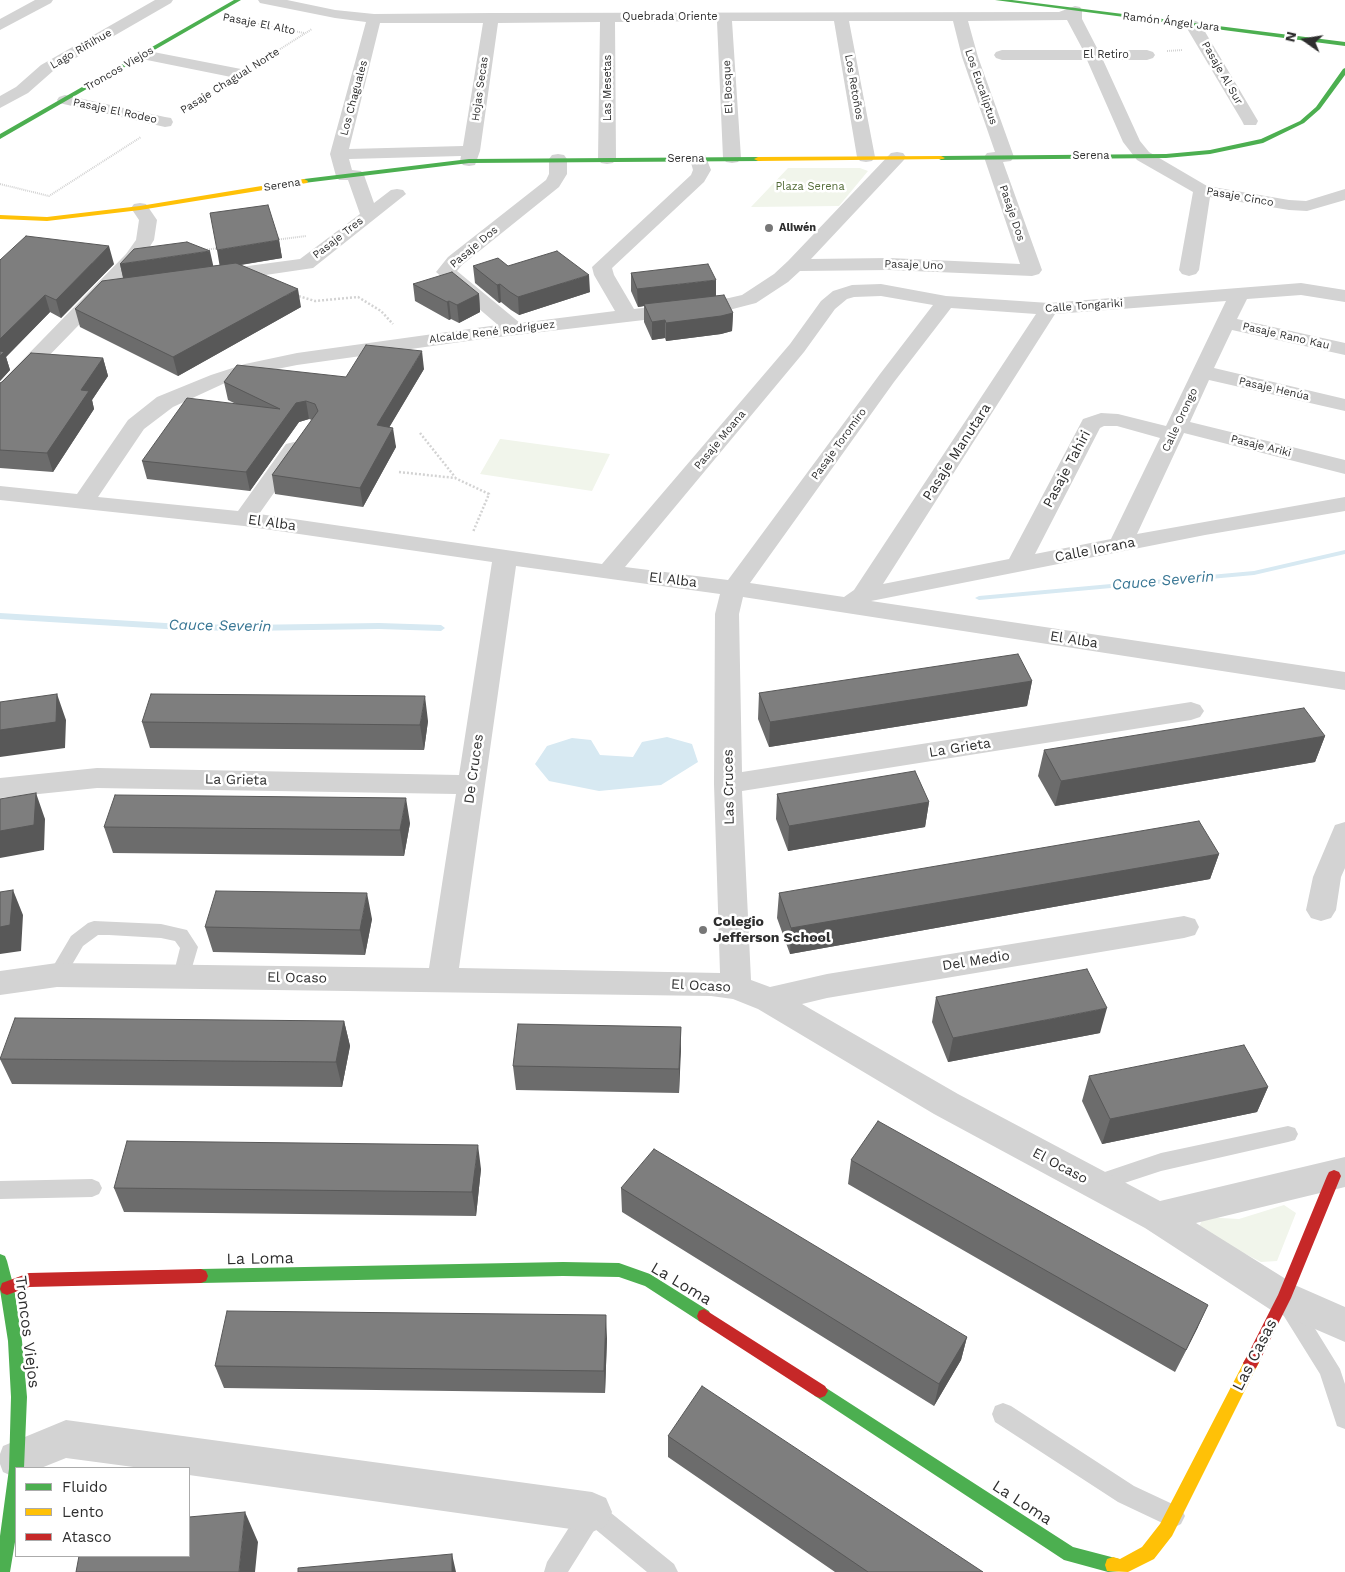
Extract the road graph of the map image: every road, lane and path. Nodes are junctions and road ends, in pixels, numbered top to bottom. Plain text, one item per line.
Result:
1 (46, 0) edge
2 (166, 0) edge
3 (238, 0) edge
4 (265, 0) edge
5 (998, 0) edge
6 (357, 1) dead end
7 (300, 7) junction
8 (1075, 10) junction
9 (335, 14) junction
10 (212, 15) junction
11 (841, 16) junction
12 (958, 16) junction
13 (608, 17) junction
14 (724, 17) junction
15 (491, 18) junction
16 (374, 19) junction
17 (0, 25) edge
18 (1193, 25) junction
19 (306, 33) junction
20 (1345, 44) edge
21 (1208, 50) junction
22 (143, 55) junction
23 (1002, 55) dead end
24 (1093, 55) junction
25 (1147, 55) joint
26 (1345, 70) edge
27 (241, 74) junction
28 (97, 82) joint
29 (0, 86) edge
30 (22, 90) junction
31 (58, 91) junction
32 (0, 103) edge
33 (165, 122) junction
34 (1250, 122) dead end
35 (0, 137) edge
36 (339, 154) junction
37 (470, 156) junction
38 (1143, 156) junction
39 (897, 157) junction
40 (998, 157) junction
41 (699, 158) junction
42 (732, 158) junction
43 (866, 158) junction
44 (558, 159) junction
45 (608, 159) junction
46 (350, 176) junction
47 (0, 184) edge
48 (1202, 190) junction
49 (397, 194) dead end
50 (1345, 194) edge
51 (140, 208) junction
52 (368, 215) junction
53 (0, 217) edge
54 (348, 230) junction
55 (271, 240) edge
56 (223, 247) edge
57 (194, 251) edge
58 (795, 264) junction
59 (266, 270) junction
60 (1032, 270) joint
61 (1189, 270) dead end
62 (198, 279) edge
63 (130, 288) edge
64 (100, 292) junction
65 (1239, 295) junction
66 (1345, 296) edge
67 (946, 302) junction
68 (828, 305) joint
69 (1049, 309) junction
70 (628, 316) junction
71 (1226, 323) junction
72 (514, 328) junction
73 (409, 343) junction
74 (1345, 349) edge
75 (1202, 372) junction
76 (0, 395) edge
77 (1345, 405) edge
78 (1175, 430) junction
79 (420, 434) dead end
80 (303, 436) edge
81 (1345, 467) edge
82 (399, 472) dead end
83 (455, 478) junction
84 (0, 493) edge
85 (84, 501) junction
86 (1345, 504) edge
87 (244, 518) junction
88 (1120, 545) junction
89 (465, 551) junction
90 (505, 557) junction
91 (1018, 564) junction
92 (608, 572) junction
93 (734, 588) junction
94 (856, 601) junction
95 (1341, 683) edge
96 (1191, 711) dead end
97 (728, 784) junction
98 (472, 785) junction
99 (0, 788) edge
100 (1345, 832) edge
101 (1321, 910) dead end
102 (1184, 926) dead end
103 (58, 975) junction
104 (182, 976) junction
105 (442, 981) junction
106 (0, 983) edge
107 (736, 987) junction
108 (769, 1000) junction
109 (1288, 1134) dead end
110 (1339, 1174) edge
111 (1094, 1184) junction
112 (92, 1188) dead end
113 (0, 1190) edge
114 (1157, 1217) junction
115 (0, 1261) edge
116 (7, 1288) junction
117 (1284, 1298) junction
118 (1345, 1325) edge
119 (1003, 1414) dead end
120 (1345, 1418) edge
121 (17, 1466) edge
122 (15, 1488) edge
123 (592, 1512) junction
124 (1169, 1523) junction
125 (2, 1572) edge
126 (556, 1572) edge
127 (666, 1572) edge

1 - 17 street
2 - 30 street, Lago Riñihue
3 - 10 street, Troncos Viejos
4 - 7 street, Quebrada Oriente
5 - 8 street, Ramón Ángel Jara
6 - 7 street
7 - 9 street, Quebrada Oriente
8 - 12 street, Quebrada Oriente
8 - 18 street, Ramón Ángel Jara
8 - 24 street
9 - 16 street, Quebrada Oriente
9 - 19 path, Pasaje Chagual Norte
10 - 19 path, Pasaje El Alto
10 - 22 street, Troncos Viejos
11 - 12 street, Quebrada Oriente
11 - 14 street, Quebrada Oriente
11 - 43 street, Los Retoños
12 - 40 street, Los Eucaliptus
13 - 14 street, Quebrada Oriente
13 - 15 street, Quebrada Oriente
13 - 45 street, Las Mesetas
14 - 42 street, El Bosque
15 - 16 street, Quebrada Oriente
15 - 37 street, Hojas Secas
16 - 36 street, Los Chaguales
18 - 20 street, Ramón Ángel Jara
18 - 21 street, Pasaje Al Sur
19 - 27 path, Pasaje Chagual Norte
21 - 25 path, El Retiro
21 - 34 street, Pasaje Al Sur
22 - 27 street
22 - 28 street, Troncos Viejos
23 - 24 street, El Retiro
24 - 25 street, El Retiro
24 - 38 street
26 - 38 street, Serena
27 - 33 path, Pasaje Chagual Norte
28 - 31 street
29 - 30 street
30 - 31 street
30 - 32 street, Lago Riñihue
31 - 33 street, Pasaje El Rodeo
31 - 35 street
33 - 47 path, Pasaje Chagual Norte
36 - 37 street, Serena
36 - 46 street, Los Chaguales
37 - 44 street, Serena
37 - 46 street, Serena
38 - 40 street, Serena
38 - 48 street, Pasaje Cinco
39 - 40 street, Serena
39 - 43 street, Serena
39 - 58 street, Alcalde René Rodríguez
40 - 60 street, Pasaje Dos
41 - 42 street, Serena
41 - 45 street, Serena
41 - 70 street
42 - 43 street, Serena
44 - 45 street, Serena
44 - 72 street, Pasaje Dos
46 - 51 street, Serena
46 - 52 street, Pasaje Tres
48 - 50 street, Pasaje Cinco
48 - 61 street
49 - 52 street, Pasaje Tres
51 - 53 street, Serena
51 - 64 street
52 - 54 street, Pasaje Tres
54 - 55 path
54 - 59 street, Pasaje Tres
56 - 57 path
58 - 60 street, Pasaje Uno
58 - 70 street, Alcalde René Rodríguez
59 - 62 street, Pasaje Tres
59 - 73 path
63 - 64 street
64 - 76 street
65 - 66 street, Calle Tongariki
65 - 69 street, Calle Tongariki
65 - 71 street, Calle Orongo
67 - 68 street, Calle Tongariki
67 - 69 street, Calle Tongariki
67 - 93 street, Pasaje Toromiro
68 - 92 street, Pasaje Moana
69 - 94 street, Pasaje Manutara
70 - 72 street, Alcalde René Rodríguez
71 - 74 street, Pasaje Rano Kau
71 - 75 street, Calle Orongo
72 - 73 street, Alcalde René Rodríguez
73 - 85 street, Alcalde René Rodríguez
75 - 77 street, Pasaje Henúa
75 - 78 street, Calle Orongo
78 - 81 street, Pasaje Ariki
78 - 88 street, Calle Orongo
78 - 91 street, Pasaje Tahiri
79 - 83 path
80 - 87 street
82 - 83 path
83 - 89 path
84 - 85 street, El Alba
85 - 87 street, El Alba
86 - 88 street, Calle Iorana
87 - 89 street, El Alba
88 - 91 street, Calle Iorana
89 - 90 street, El Alba
90 - 92 street, El Alba
90 - 98 street, De Cruces
91 - 94 street, Calle Iorana
92 - 93 street, El Alba
93 - 94 street, El Alba
93 - 97 street, Las Cruces
94 - 95 street, El Alba
96 - 97 street, La Grieta
97 - 107 street, Las Cruces
98 - 99 street, La Grieta
98 - 105 street, De Cruces
100 - 101 street
102 - 108 street, Del Medio
103 - 104 street, El Ocaso
103 - 104 lane
103 - 106 street, El Ocaso
104 - 105 street, El Ocaso
105 - 107 street, El Ocaso
107 - 108 street, El Ocaso
108 - 111 street, El Ocaso
109 - 111 lane
110 - 114 street, Las Casas
110 - 117 street, Las Casas
111 - 114 street, El Ocaso
112 - 113 lane
114 - 117 street, El Ocaso
115 - 116 street, Troncos Viejos
116 - 121 street, Troncos Viejos
116 - 124 street, La Loma
117 - 118 street, El Ocaso
117 - 120 lane
117 - 124 street, Las Casas
119 - 124 lane
121 - 123 street
122 - 125 street, Troncos Viejos
123 - 126 lane
123 - 127 lane

